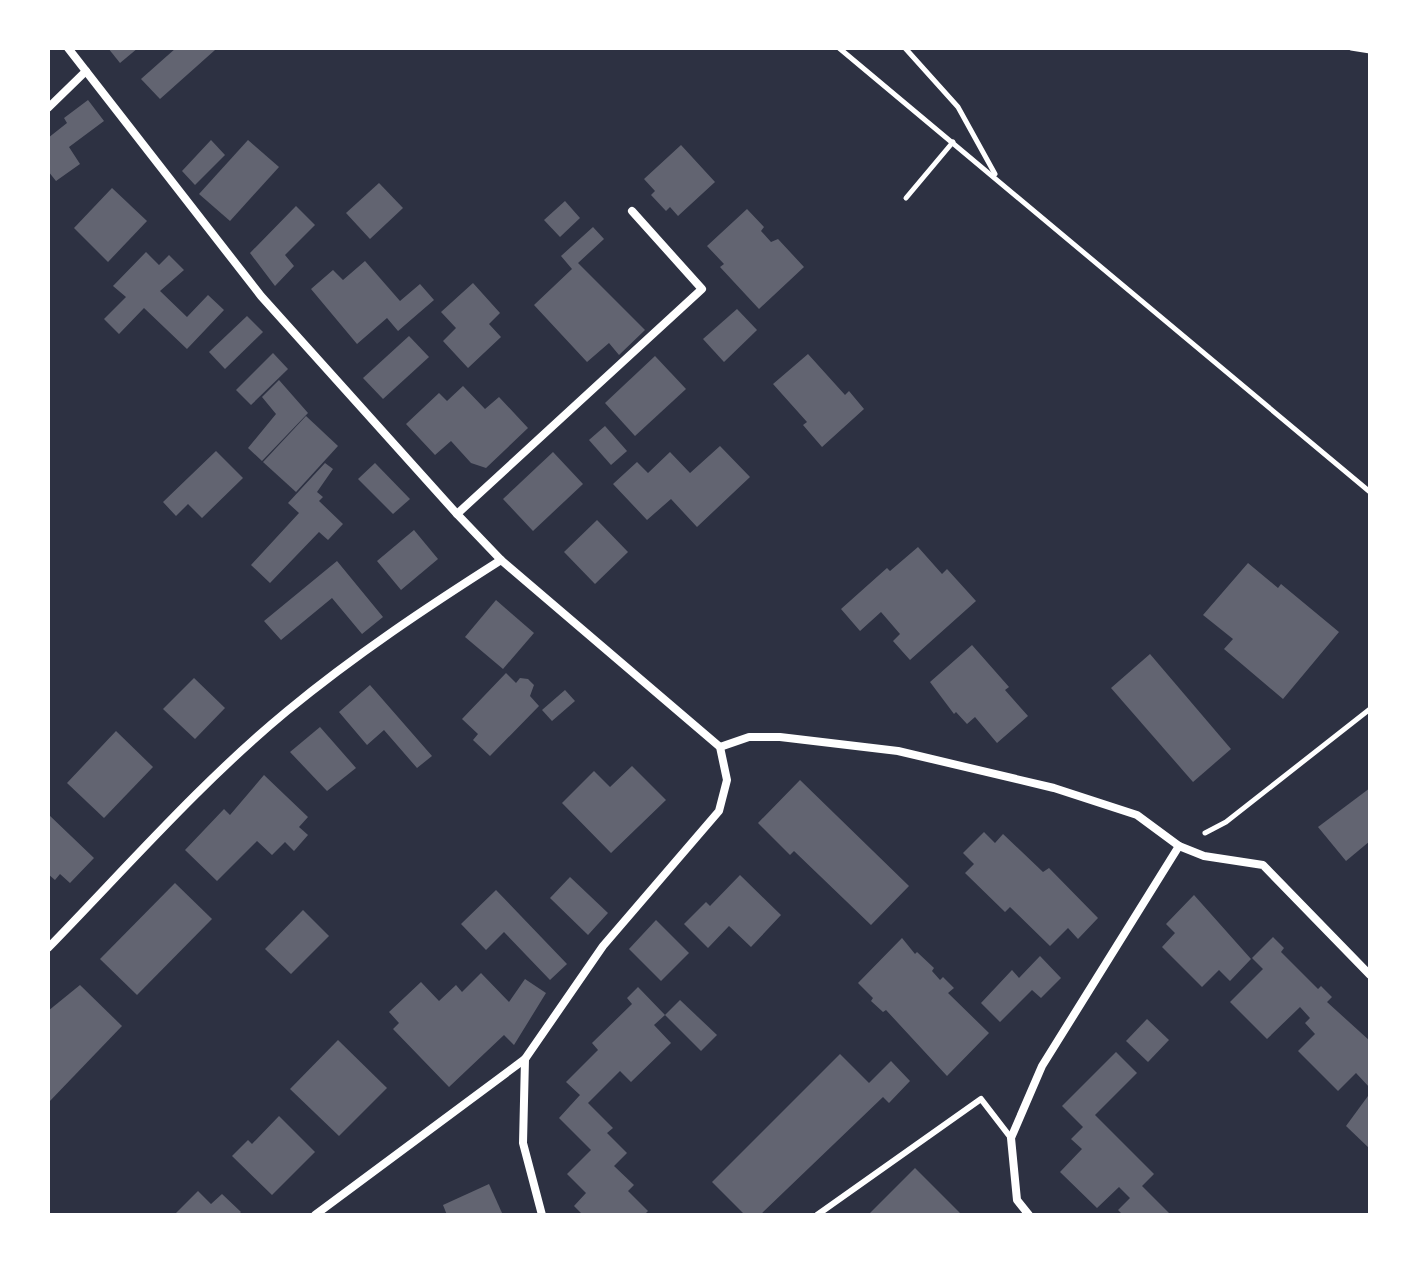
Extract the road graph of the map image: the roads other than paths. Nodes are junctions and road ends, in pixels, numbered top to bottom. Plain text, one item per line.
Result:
1 (68, 48) edge
2 (86, 71) junction
3 (48, 108) edge
4 (632, 211) dead end
5 (457, 514) junction
6 (501, 560) junction
7 (720, 747) junction
8 (1179, 846) junction
9 (48, 948) edge
10 (1370, 975) edge
11 (525, 1059) junction
12 (1011, 1138) junction
13 (315, 1215) edge
14 (542, 1215) edge
15 (817, 1215) edge
16 (1029, 1215) edge

1 - 2 street
2 - 3 street
2 - 5 street
4 - 5 street
5 - 6 street
6 - 7 street
6 - 9 street
7 - 8 street
7 - 11 street
8 - 10 street
8 - 12 street
11 - 13 street
11 - 14 street
12 - 15 lane
12 - 16 street

